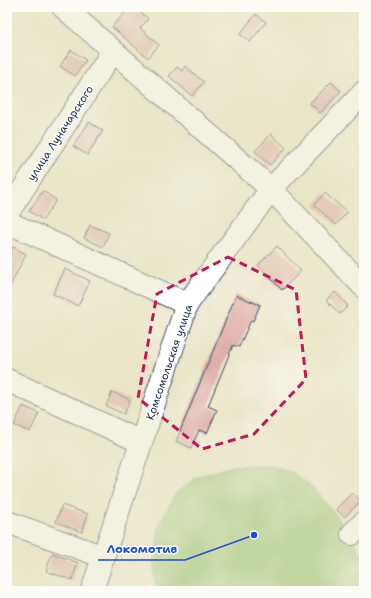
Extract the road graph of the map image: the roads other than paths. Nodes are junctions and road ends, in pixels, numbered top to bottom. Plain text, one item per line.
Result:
1 (63, 7) edge
2 (113, 51) junction
3 (364, 92) edge
4 (271, 189) junction
5 (7, 214) edge
6 (7, 222) edge
7 (364, 287) edge
8 (187, 304) junction
9 (7, 380) edge
10 (141, 442) junction
11 (7, 522) edge
12 (104, 557) junction
13 (92, 591) edge

1 - 2 street
2 - 4 street
2 - 5 street, улица Луначарского
3 - 4 street, Комсомольская улица
4 - 7 street
4 - 8 street, Комсомольская улица
6 - 8 street
8 - 10 street, Комсомольская улица
9 - 10 street
10 - 12 street, Комсомольская улица
11 - 12 street
12 - 13 street, Комсомольская улица

